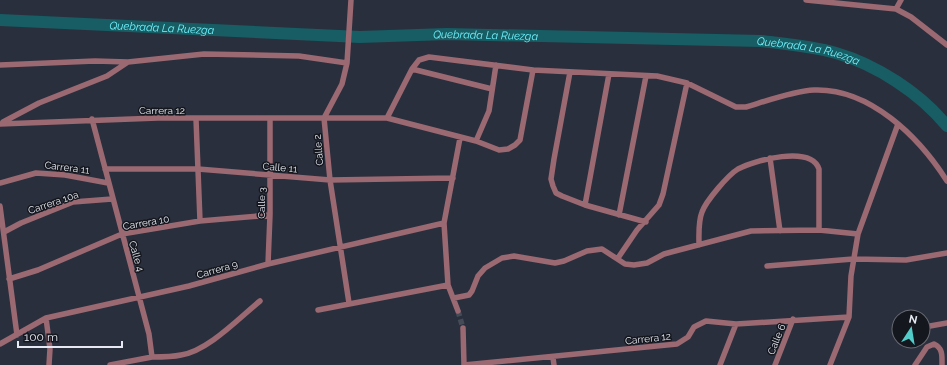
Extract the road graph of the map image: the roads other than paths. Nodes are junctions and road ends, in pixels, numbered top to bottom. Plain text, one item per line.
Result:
1 (351, 0) edge
2 (806, 0) edge
3 (901, 0) edge
4 (896, 9) junction
5 (947, 45) edge
6 (128, 62) junction
7 (347, 63) junction
8 (0, 65) edge
9 (496, 65) junction
10 (412, 69) junction
11 (533, 70) junction
12 (570, 72) junction
13 (609, 74) junction
14 (646, 76) junction
15 (687, 83) junction
16 (492, 89) junction
17 (324, 118) junction
18 (387, 118) junction
19 (92, 119) junction
20 (196, 119) junction
21 (270, 119) junction
22 (1, 124) edge
23 (898, 124) junction
24 (460, 138) junction
25 (476, 141) junction
26 (770, 158) junction
27 (105, 169) junction
28 (198, 169) junction
29 (269, 175) junction
30 (453, 178) junction
31 (330, 180) junction
32 (947, 181) edge
33 (0, 183) edge
34 (108, 183) junction
35 (112, 199) junction
36 (585, 205) junction
37 (0, 206) edge
38 (270, 215) junction
39 (619, 215) junction
40 (200, 221) junction
41 (646, 222) junction
42 (444, 223) junction
43 (819, 230) junction
44 (780, 231) junction
45 (4, 232) junction
46 (122, 234) junction
47 (858, 234) junction
48 (699, 245) junction
49 (339, 247) junction
50 (947, 253) edge
51 (618, 258) junction
52 (853, 259) junction
53 (268, 264) junction
54 (767, 266) dead end
55 (9, 279) junction
56 (448, 285) junction
57 (139, 296) junction
58 (454, 298) junction
59 (260, 301) dead end
60 (348, 303) junction
61 (318, 310) dead end
62 (458, 311) tunnel mouth
63 (850, 317) junction
64 (46, 318) junction
65 (793, 319) junction
66 (947, 323) edge
67 (736, 324) junction
68 (931, 326) edge
69 (463, 328) tunnel mouth
70 (17, 335) junction
71 (0, 344) edge
72 (152, 357) junction
73 (553, 358) junction
74 (49, 365) edge
75 (110, 365) edge
76 (464, 365) edge
77 (554, 365) edge
78 (720, 365) edge
79 (775, 365) edge
80 (830, 365) edge
81 (915, 365) edge
82 (942, 365) edge

1 - 7 street
2 - 4 street
3 - 4 street
4 - 5 street
6 - 7 street
6 - 8 street
6 - 22 street
7 - 17 street
9 - 10 street
9 - 11 street
9 - 16 street
10 - 16 street
10 - 18 street
11 - 12 street
11 - 25 street, Carrera 12
12 - 13 street
12 - 36 street
13 - 14 street
13 - 36 street
14 - 15 street
14 - 39 street
15 - 23 street
15 - 41 street
16 - 25 street
17 - 18 street, Carrera 12
17 - 21 street, Carrera 12
17 - 31 street, Calle 2
18 - 24 street, Carrera 12
19 - 20 street, Carrera 12
19 - 22 street, Carrera 12
19 - 27 street, Calle 4
20 - 21 street, Carrera 12
20 - 28 street
21 - 29 street, Calle 3
23 - 32 street
23 - 47 street
24 - 25 street, Carrera 12
24 - 30 street
26 - 43 street
26 - 44 street
26 - 48 street
27 - 28 street, Calle 11
27 - 34 street, Calle 4
28 - 29 street, Calle 11
28 - 40 street
29 - 31 street, Calle 11
29 - 38 street, Calle 3
30 - 31 street, Calle 11
30 - 42 street
31 - 49 street, Calle 2
33 - 34 street, Carrera 11
34 - 35 street, Calle 4
35 - 45 street, Carrera 10a
35 - 46 street, Calle 4
36 - 39 street
37 - 45 street
38 - 40 street, Carrera 10
38 - 53 street, Calle 3
39 - 41 street
40 - 46 street, Carrera 10
41 - 51 street
42 - 49 street, Carrera 9
42 - 56 street
43 - 44 street
43 - 47 street
44 - 48 street
45 - 55 street
46 - 55 street, Carrera 10
46 - 57 street, Calle 4
47 - 52 street
48 - 51 street
49 - 53 street, Carrera 9
49 - 60 street, Calle 2
50 - 52 street
51 - 58 street
52 - 54 street
52 - 63 street
53 - 57 street, Carrera 9
55 - 70 street
56 - 58 street
56 - 60 street
57 - 64 street, Carrera 9
57 - 72 street, Calle 4
58 - 62 street
59 - 72 street
60 - 61 street
63 - 65 street, Carrera 12
63 - 80 street
64 - 70 street, Carrera 9
64 - 74 street
65 - 67 street, Carrera 12
65 - 79 street, Calle 6
66 - 68 street
67 - 73 street, Carrera 12
67 - 78 street
69 - 76 street
70 - 71 street, Carrera 9
72 - 75 street
73 - 76 street, Carrera 12
73 - 77 street
81 - 82 street

